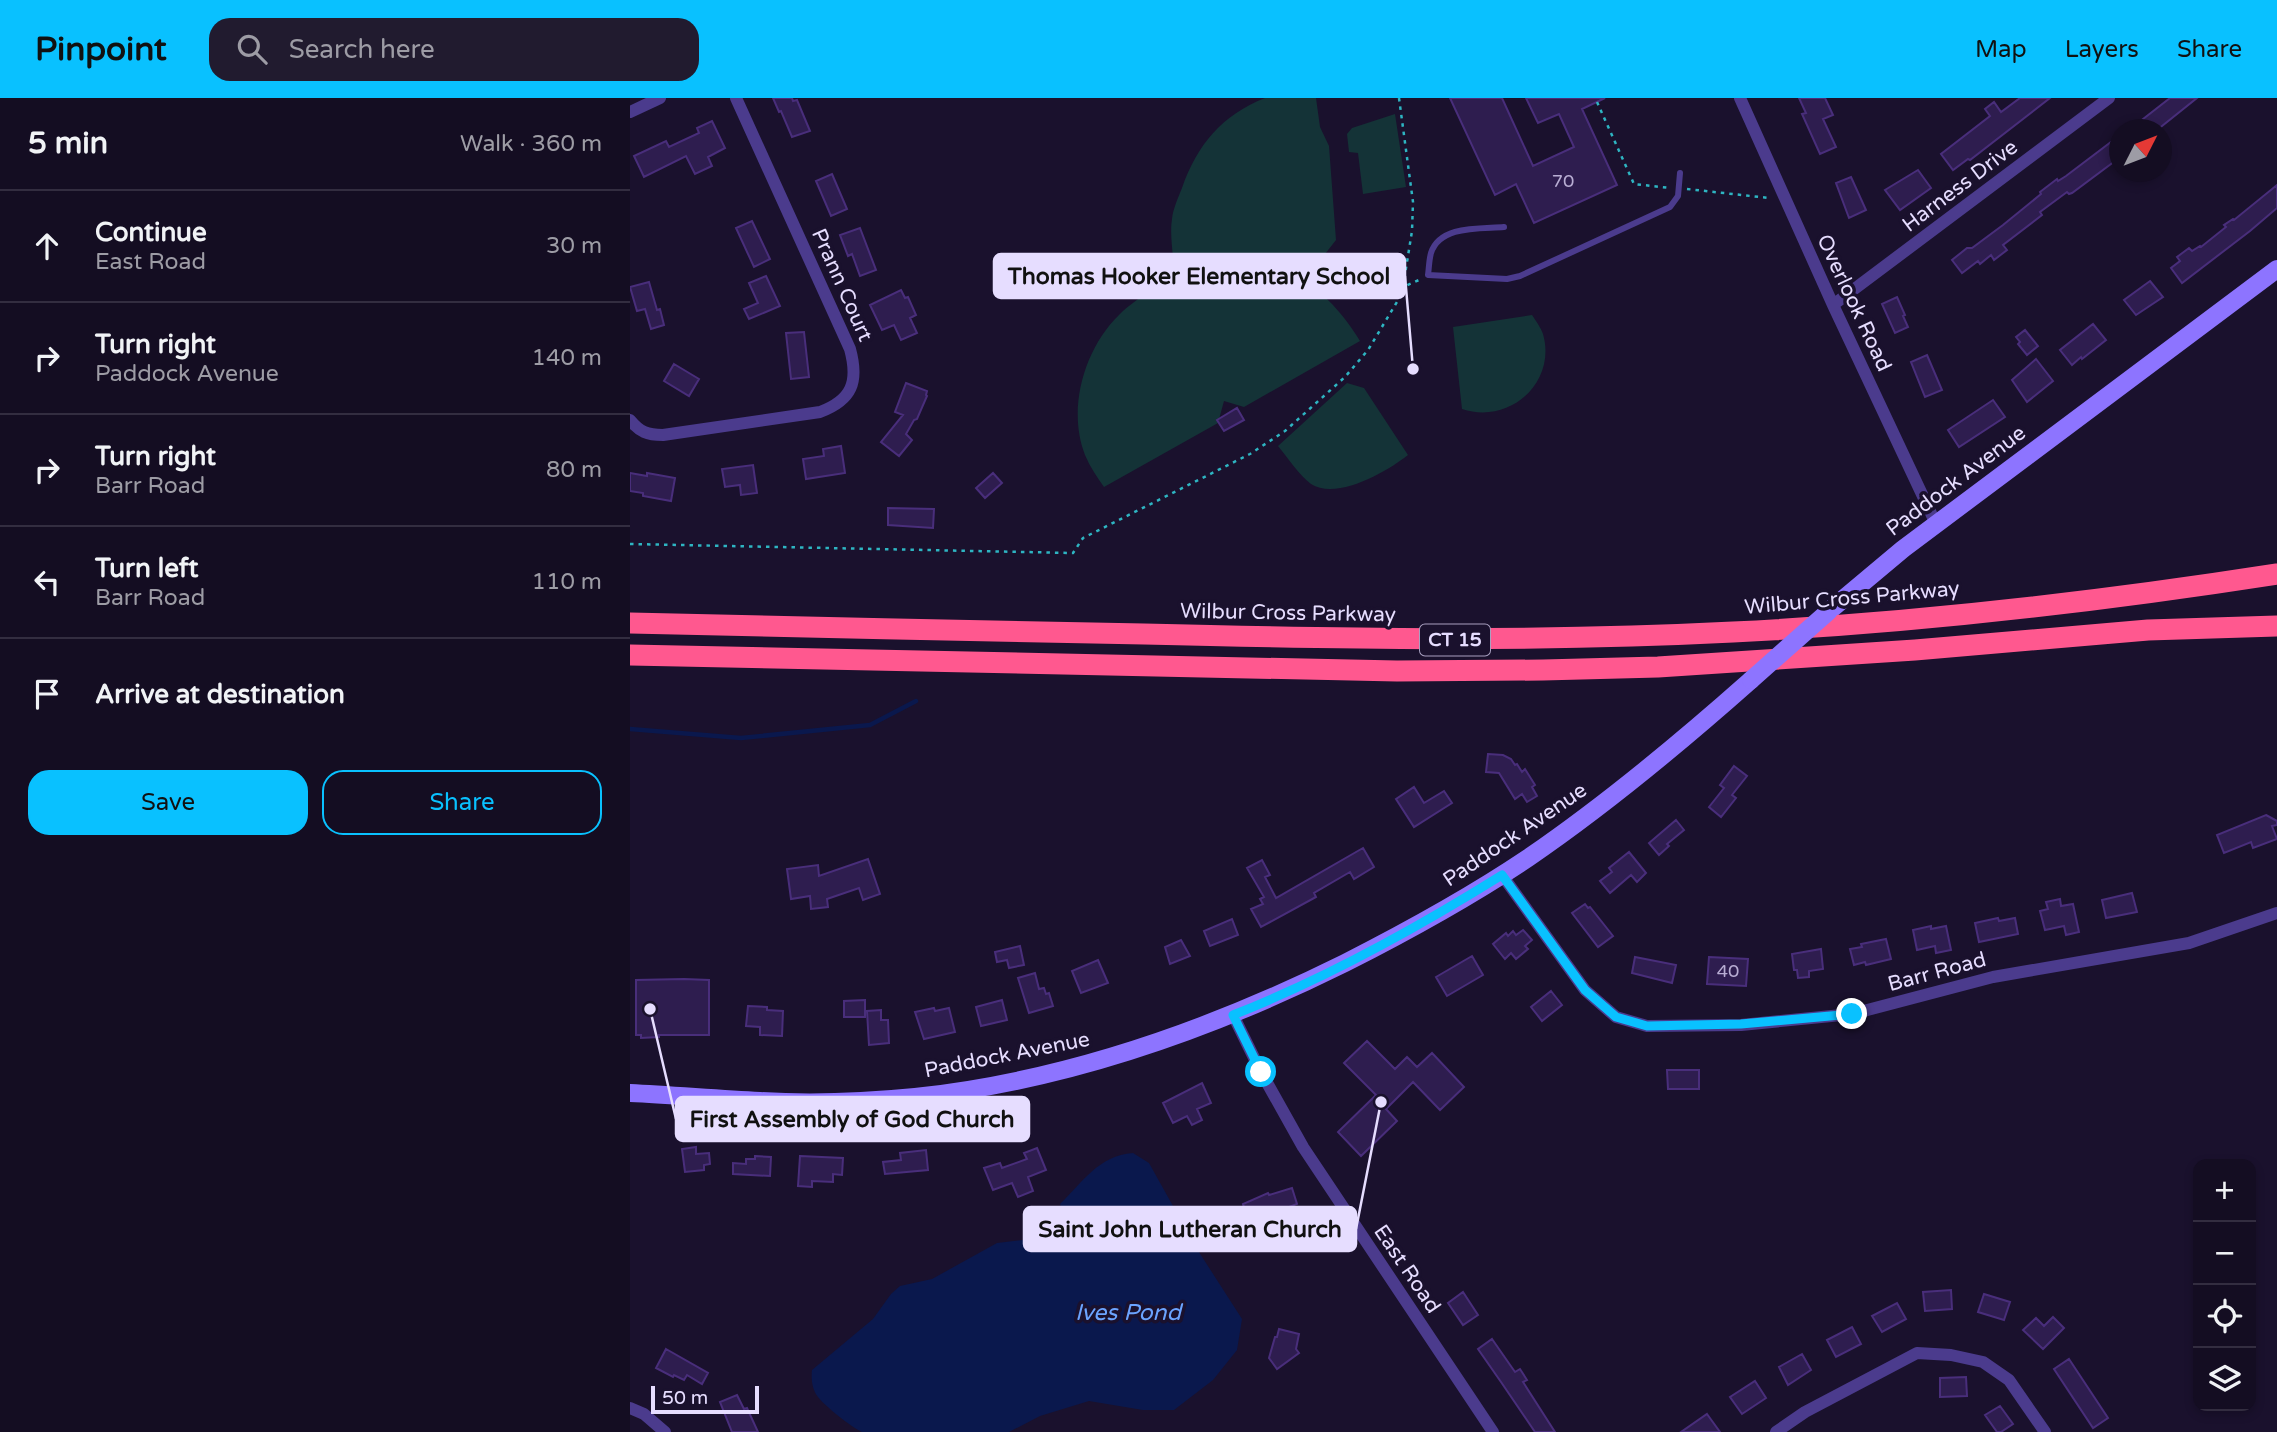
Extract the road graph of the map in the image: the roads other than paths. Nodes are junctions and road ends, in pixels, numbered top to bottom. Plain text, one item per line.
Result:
1 (660, 98) edge
2 (736, 98) edge
3 (1740, 98) edge
4 (2109, 98) edge
5 (630, 112) edge
6 (1681, 173) dead end
7 (1504, 227) dead end
8 (2277, 269) edge
9 (1833, 305) junction
10 (630, 420) edge
11 (1936, 524) junction
12 (2277, 574) edge
13 (630, 623) edge
14 (2277, 626) edge
15 (630, 655) edge
16 (1502, 875) junction
17 (2277, 913) edge
18 (1233, 1015) junction
19 (630, 1093) edge
20 (630, 1408) edge
21 (665, 1432) edge
22 (1493, 1432) edge
23 (1776, 1432) edge
24 (2045, 1432) edge

1 - 5 street
2 - 10 street, Prann Court
3 - 9 street, Overlook Road
4 - 9 street, Harness Drive
6 - 7 lane
8 - 11 main road, Paddock Avenue
9 - 11 street, Overlook Road
11 - 16 main road, Paddock Avenue, bridge
12 - 13 highway, Wilbur Cross Parkway / CT 15
14 - 15 highway, CT 15
16 - 17 street, Barr Road
16 - 18 main road, Paddock Avenue
18 - 19 main road, Paddock Avenue
18 - 22 street, East Road
20 - 21 street
23 - 24 street

